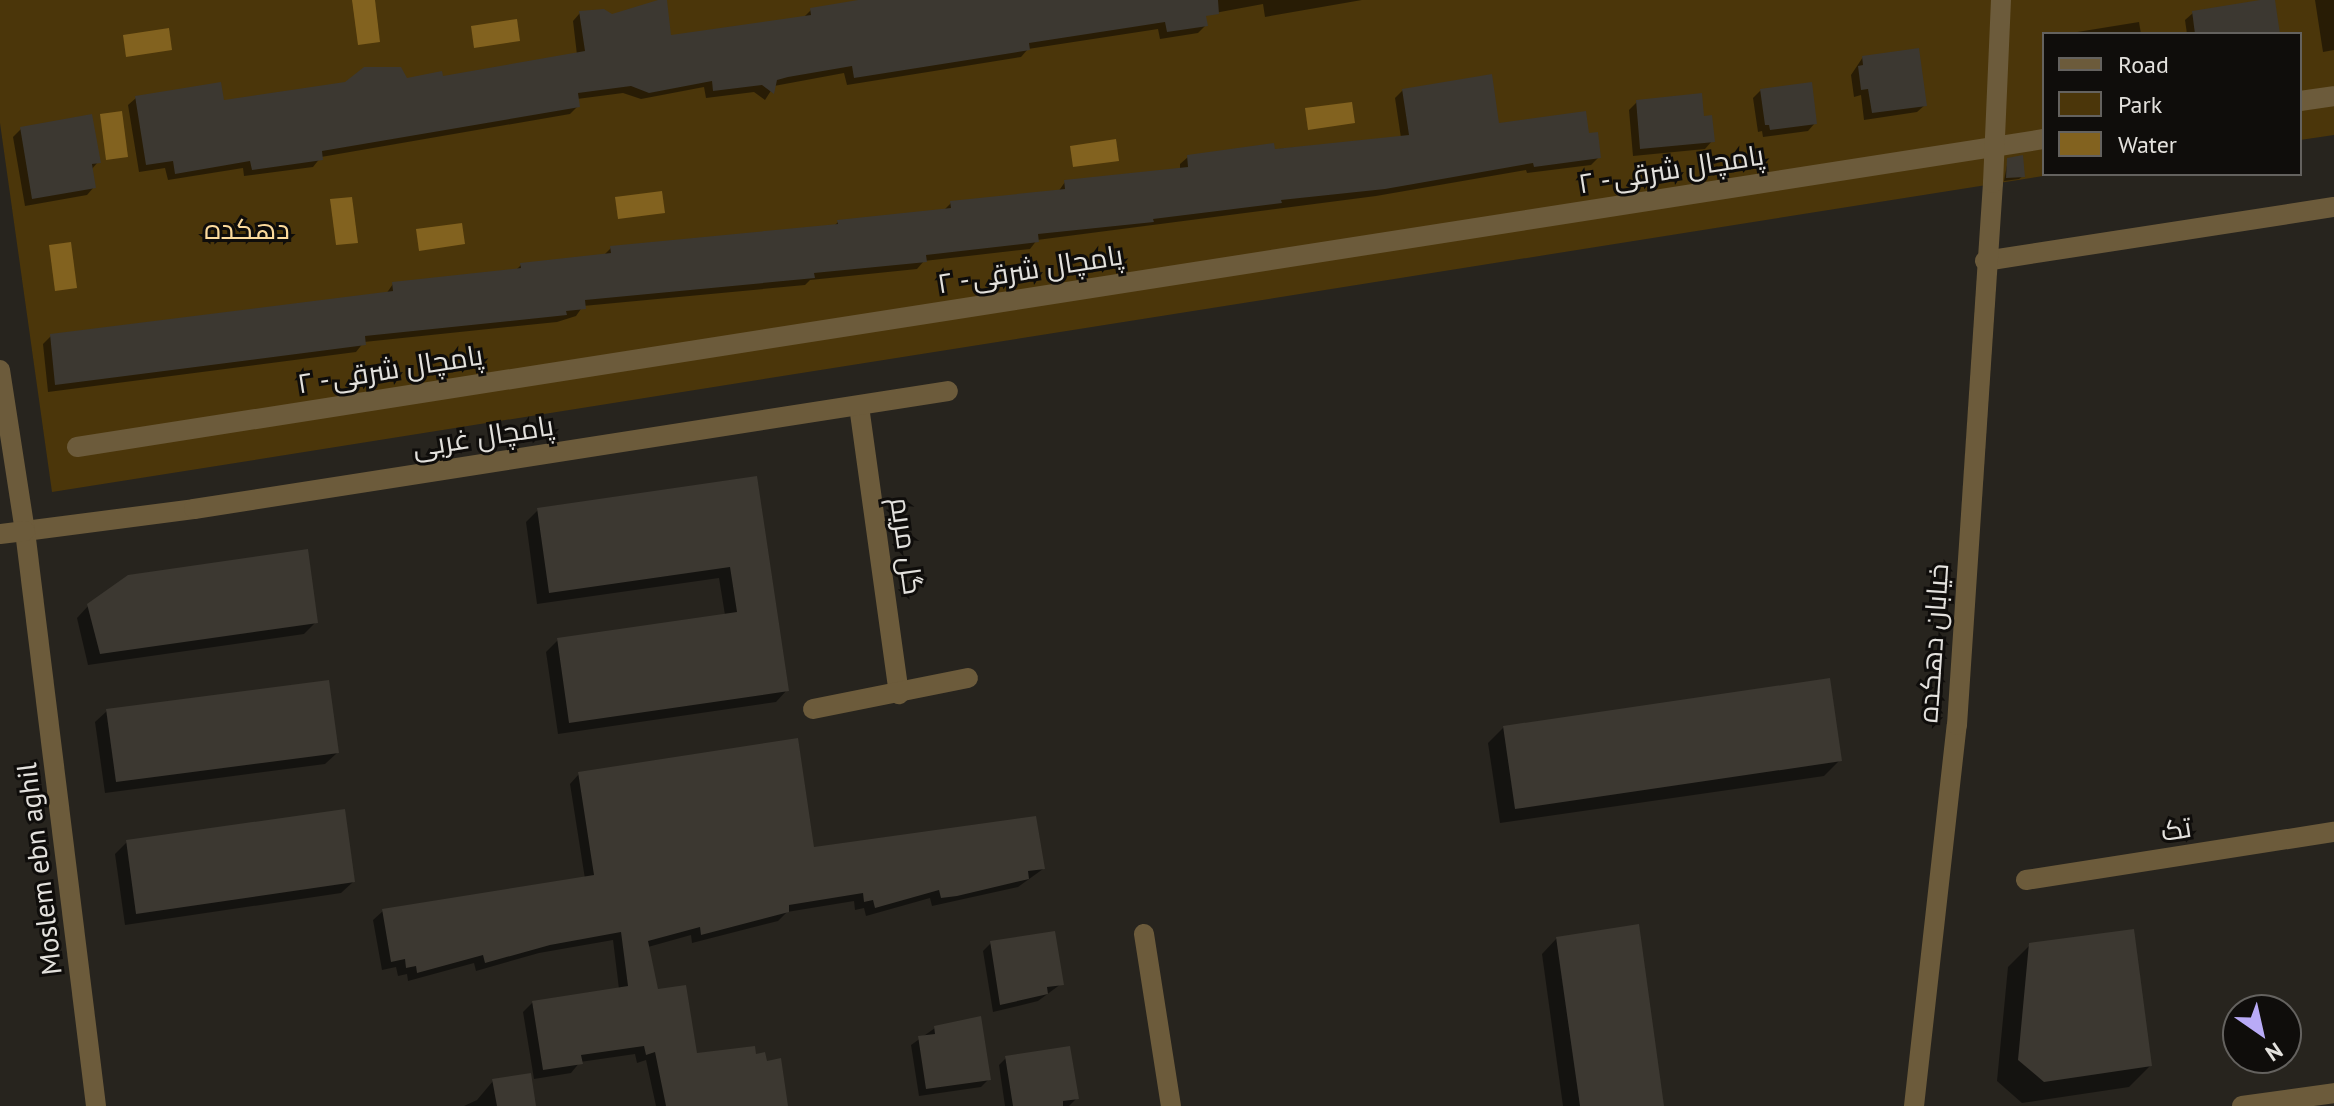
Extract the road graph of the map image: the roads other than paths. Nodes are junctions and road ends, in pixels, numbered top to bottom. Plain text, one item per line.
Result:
1 (2001, 0) edge
2 (2334, 96) edge
3 (2302, 101) edge
4 (2042, 139) edge
5 (1992, 147) junction
6 (2334, 207) edge
7 (1985, 261) junction
8 (0, 370) edge
9 (948, 391) dead end
10 (859, 406) junction
11 (77, 447) dead end
12 (25, 531) junction
13 (0, 534) edge
14 (968, 678) dead end
15 (899, 694) junction
16 (813, 709) dead end
17 (2334, 832) edge
18 (2026, 880) dead end
19 (1144, 934) dead end
20 (2334, 1093) edge
21 (96, 1106) edge
22 (1171, 1106) edge
23 (1914, 1106) edge
24 (2242, 1106) edge

1 - 5 street, خیابان دهکده
2 - 3 street
4 - 5 street, پامچال شرقی - ۲
5 - 7 street, خیابان دهکده
5 - 11 street, پامچال شرقی - ۲
6 - 7 street
7 - 23 street, خیابان دهکده
8 - 12 street, Moslem ebn aghil
9 - 10 street, پامچال غربی
10 - 12 street, پامچال غربی
10 - 15 street, گل مریم
12 - 13 street, پامچال غربی
12 - 21 street, Moslem ebn aghil
14 - 15 street
15 - 16 street
17 - 18 street, تک
19 - 22 street
20 - 24 street

